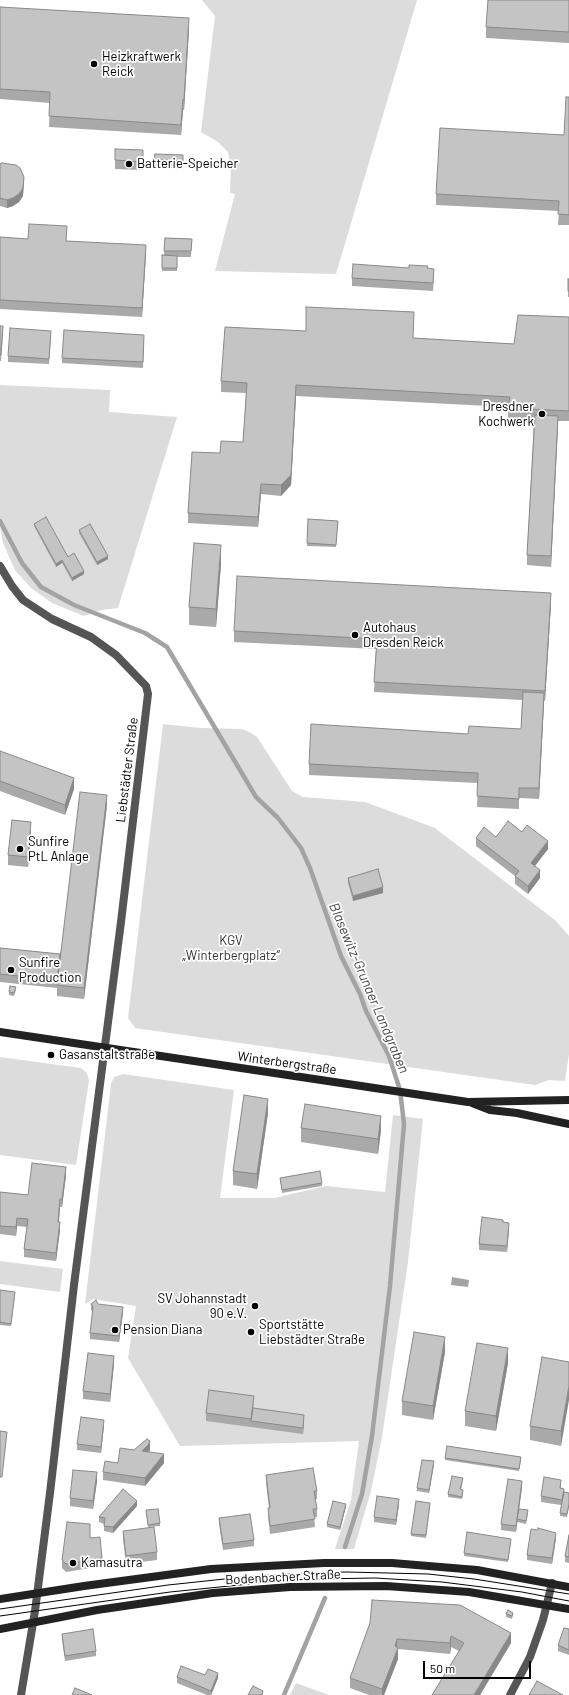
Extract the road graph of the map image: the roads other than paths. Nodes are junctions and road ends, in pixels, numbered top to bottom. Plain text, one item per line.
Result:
1 (0, 566) edge
2 (0, 1032) edge
3 (104, 1048) junction
4 (569, 1100) edge
5 (468, 1102) junction
6 (569, 1124) edge
7 (552, 1583) junction
8 (569, 1587) edge
9 (37, 1594) junction
10 (0, 1599) edge
11 (548, 1604) junction
12 (569, 1609) edge
13 (33, 1623) junction
14 (0, 1629) edge
15 (21, 1695) edge
16 (510, 1695) edge

1 - 3 street, Liebstädter Straße
2 - 3 street, Winterbergstraße
3 - 5 street, Winterbergstraße
3 - 9 street, Liebstädter Straße
4 - 5 street, Winterbergstraße
5 - 6 street, Winterbergstraße
7 - 8 street, Bodenbacher Straße
7 - 9 street, Bodenbacher Straße
7 - 11 street
9 - 10 street, Bodenbacher Straße
9 - 13 street
11 - 12 street, Bodenbacher Straße
11 - 13 street, Bodenbacher Straße
11 - 16 street
13 - 14 street, Bodenbacher Straße
13 - 15 street

